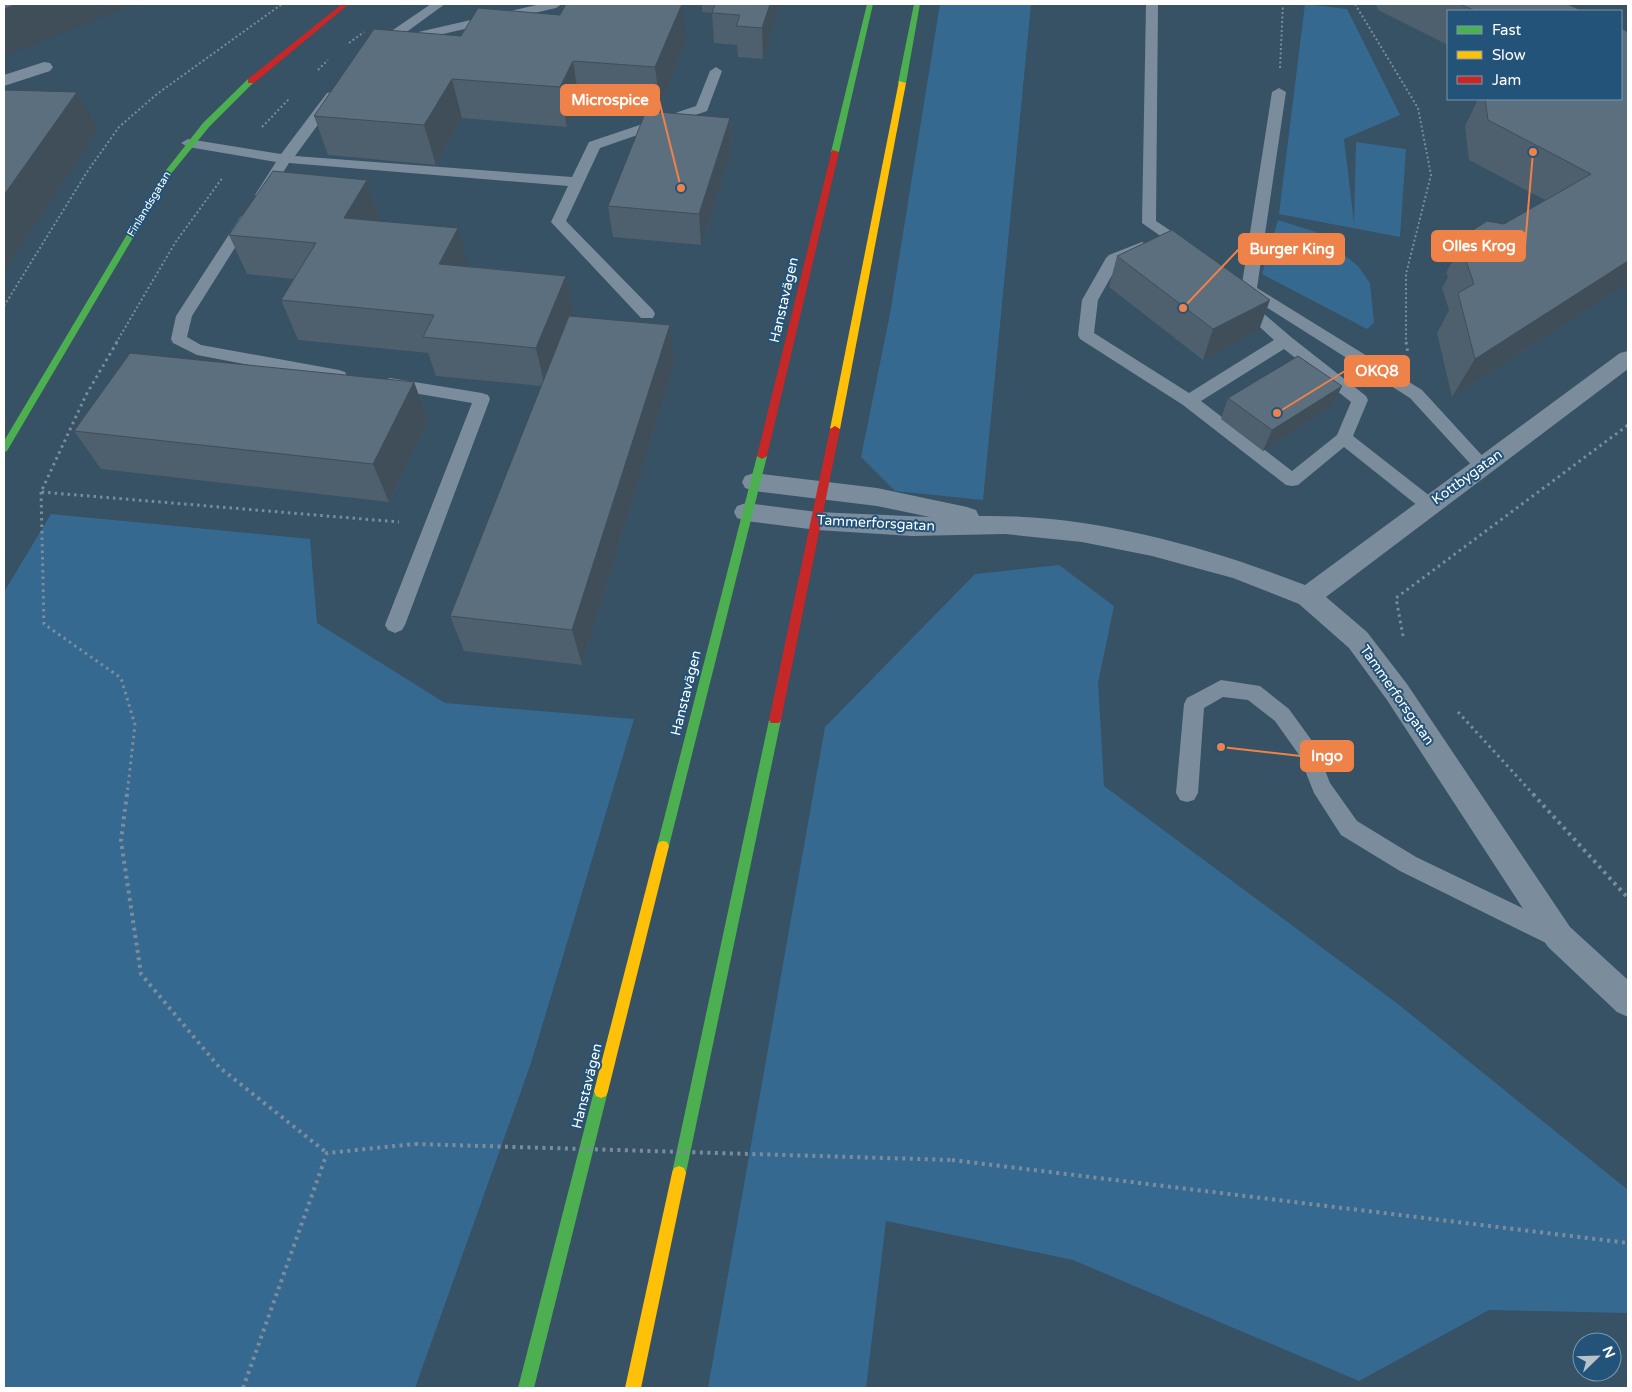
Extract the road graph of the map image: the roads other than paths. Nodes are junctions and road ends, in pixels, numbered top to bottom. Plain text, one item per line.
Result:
1 (346, 4) edge
2 (439, 4) edge
3 (556, 4) edge
4 (870, 4) edge
5 (917, 4) edge
6 (1152, 4) edge
7 (44, 67) dead end
8 (716, 71) dead end
9 (4, 81) edge
10 (342, 83) edge
11 (1279, 92) road end
12 (188, 143) junction
13 (285, 159) junction
14 (577, 182) junction
15 (1233, 280) edge
16 (1249, 290) junction
17 (1234, 296) edge
18 (646, 314) dead end
19 (1285, 341) junction
20 (1628, 358) edge
21 (354, 379) edge
22 (374, 382) edge
23 (1189, 401) junction
24 (1344, 438) junction
25 (4, 449) edge
26 (1482, 466) junction
27 (754, 482) junction
28 (823, 491) junction
29 (1429, 505) junction
30 (746, 512) junction
31 (817, 521) junction
32 (1005, 525) junction
33 (1308, 597) junction
34 (395, 625) dead end
35 (1187, 793) dead end
36 (1559, 937) junction
37 (1628, 1001) edge
38 (526, 1388) edge
39 (634, 1388) edge

1 - 12 main road, Finlandsgatan
2 - 3 lane
4 - 27 main road, Hanstavägen
5 - 28 main road
6 - 23 lane
7 - 9 street
8 - 14 lane
10 - 13 lane
11 - 16 lane
12 - 13 lane
12 - 25 main road, Finlandsgatan
13 - 14 lane
13 - 21 lane
14 - 18 lane
15 - 16 lane
16 - 26 lane
17 - 19 lane
19 - 23 lane
19 - 24 lane
20 - 26 street, Kottbygatan
22 - 34 lane
23 - 24 lane
24 - 29 lane
26 - 29 street, Kottbygatan
27 - 28 street, Tammerforsgatan
27 - 30 main road, Hanstavägen
28 - 31 main road
28 - 32 street, Tammerforsgatan
29 - 33 street, Kottbygatan
30 - 31 street, Tammerforsgatan
30 - 38 main road, Hanstavägen
31 - 32 street, Tammerforsgatan
31 - 39 main road
32 - 33 street, Tammerforsgatan
33 - 36 street, Tammerforsgatan
35 - 36 lane
36 - 37 street, Tammerforsgatan

